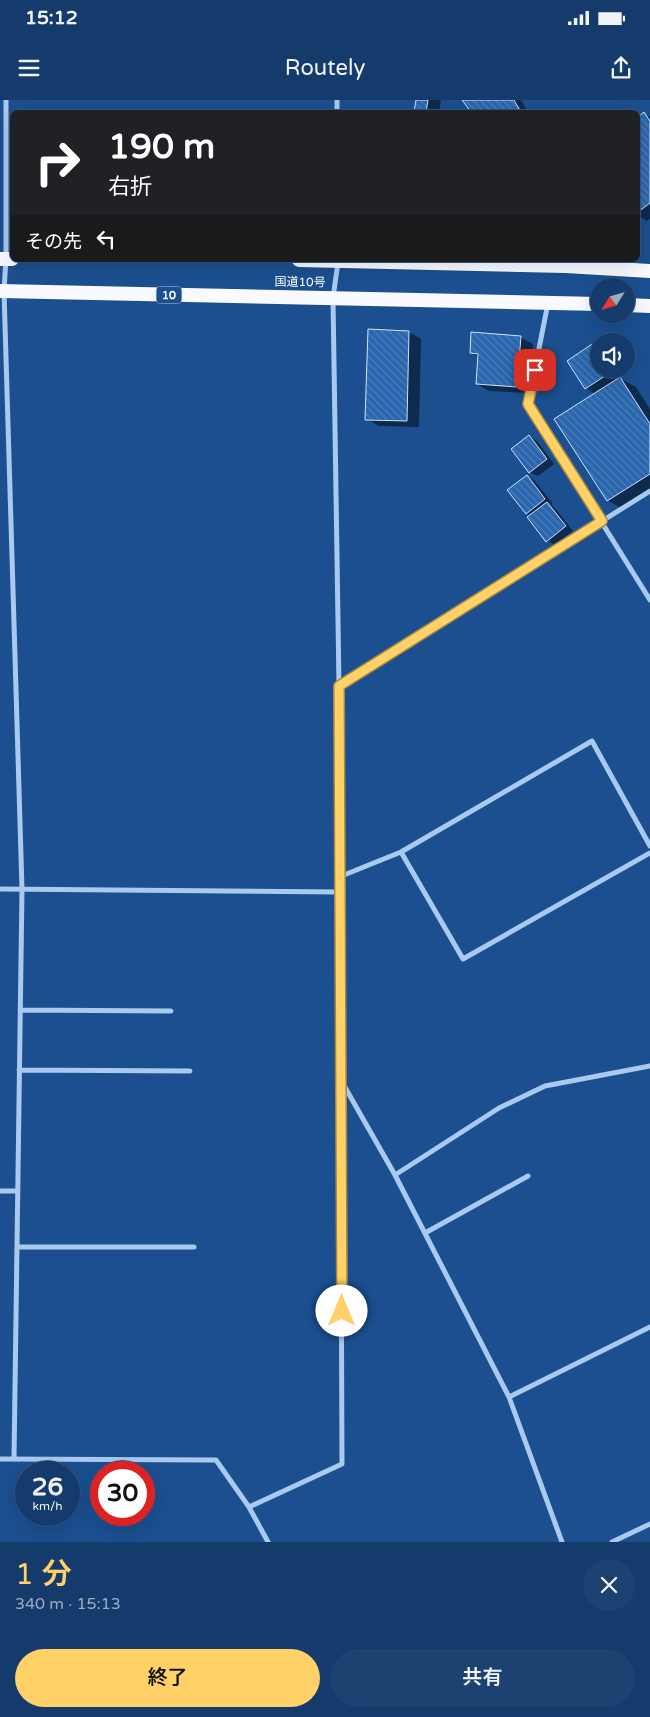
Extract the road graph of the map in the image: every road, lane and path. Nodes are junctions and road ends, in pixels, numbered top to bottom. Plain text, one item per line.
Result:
1 (6, 100) edge
2 (6, 258) edge
3 (338, 262) edge
4 (414, 262) edge
5 (566, 266) junction
6 (650, 267) edge
7 (650, 271) edge
8 (2, 291) edge
9 (333, 298) junction
10 (548, 302) junction
11 (590, 304) edge
12 (635, 305) edge
13 (650, 306) edge
14 (650, 491) edge
15 (602, 521) junction
16 (650, 600) edge
17 (339, 686) junction
18 (650, 846) edge
19 (401, 852) junction
20 (650, 853) edge
21 (339, 877) junction
22 (0, 889) edge
23 (22, 889) junction
24 (339, 892) junction
25 (20, 1010) junction
26 (171, 1011) dead end
27 (650, 1066) edge
28 (19, 1070) junction
29 (190, 1071) dead end
30 (341, 1081) junction
31 (395, 1175) junction
32 (528, 1176) dead end
33 (0, 1191) edge
34 (18, 1191) junction
35 (425, 1234) junction
36 (194, 1246) dead end
37 (17, 1247) junction
38 (650, 1327) edge
39 (509, 1396) junction
40 (0, 1459) edge
41 (14, 1459) junction
42 (249, 1507) junction
43 (650, 1524) edge
44 (268, 1542) edge
45 (562, 1542) edge
46 (612, 1542) edge

1 - 2 street
2 - 8 street
3 - 9 street
4 - 5 highway, 国道10号
5 - 6 highway
5 - 7 highway, 国道10号
8 - 9 highway, 国道10号 / 10
8 - 23 street
9 - 10 highway, 国道10号 / 10
9 - 17 street
10 - 11 highway, 国道10号 / 10
10 - 15 street
12 - 13 highway
14 - 15 street
15 - 16 street
15 - 17 street
17 - 21 street
18 - 19 street
19 - 20 street
19 - 21 street
21 - 24 street
22 - 23 street
23 - 24 street
23 - 25 street
24 - 30 street
25 - 26 street
25 - 28 street
27 - 31 street
28 - 29 street
28 - 34 street
30 - 31 street
30 - 42 street
31 - 35 street
32 - 35 street
33 - 34 street
34 - 37 street
35 - 39 street
36 - 37 street
37 - 41 street
38 - 39 street
39 - 45 street
40 - 41 street
41 - 42 street
42 - 44 street
43 - 46 street

